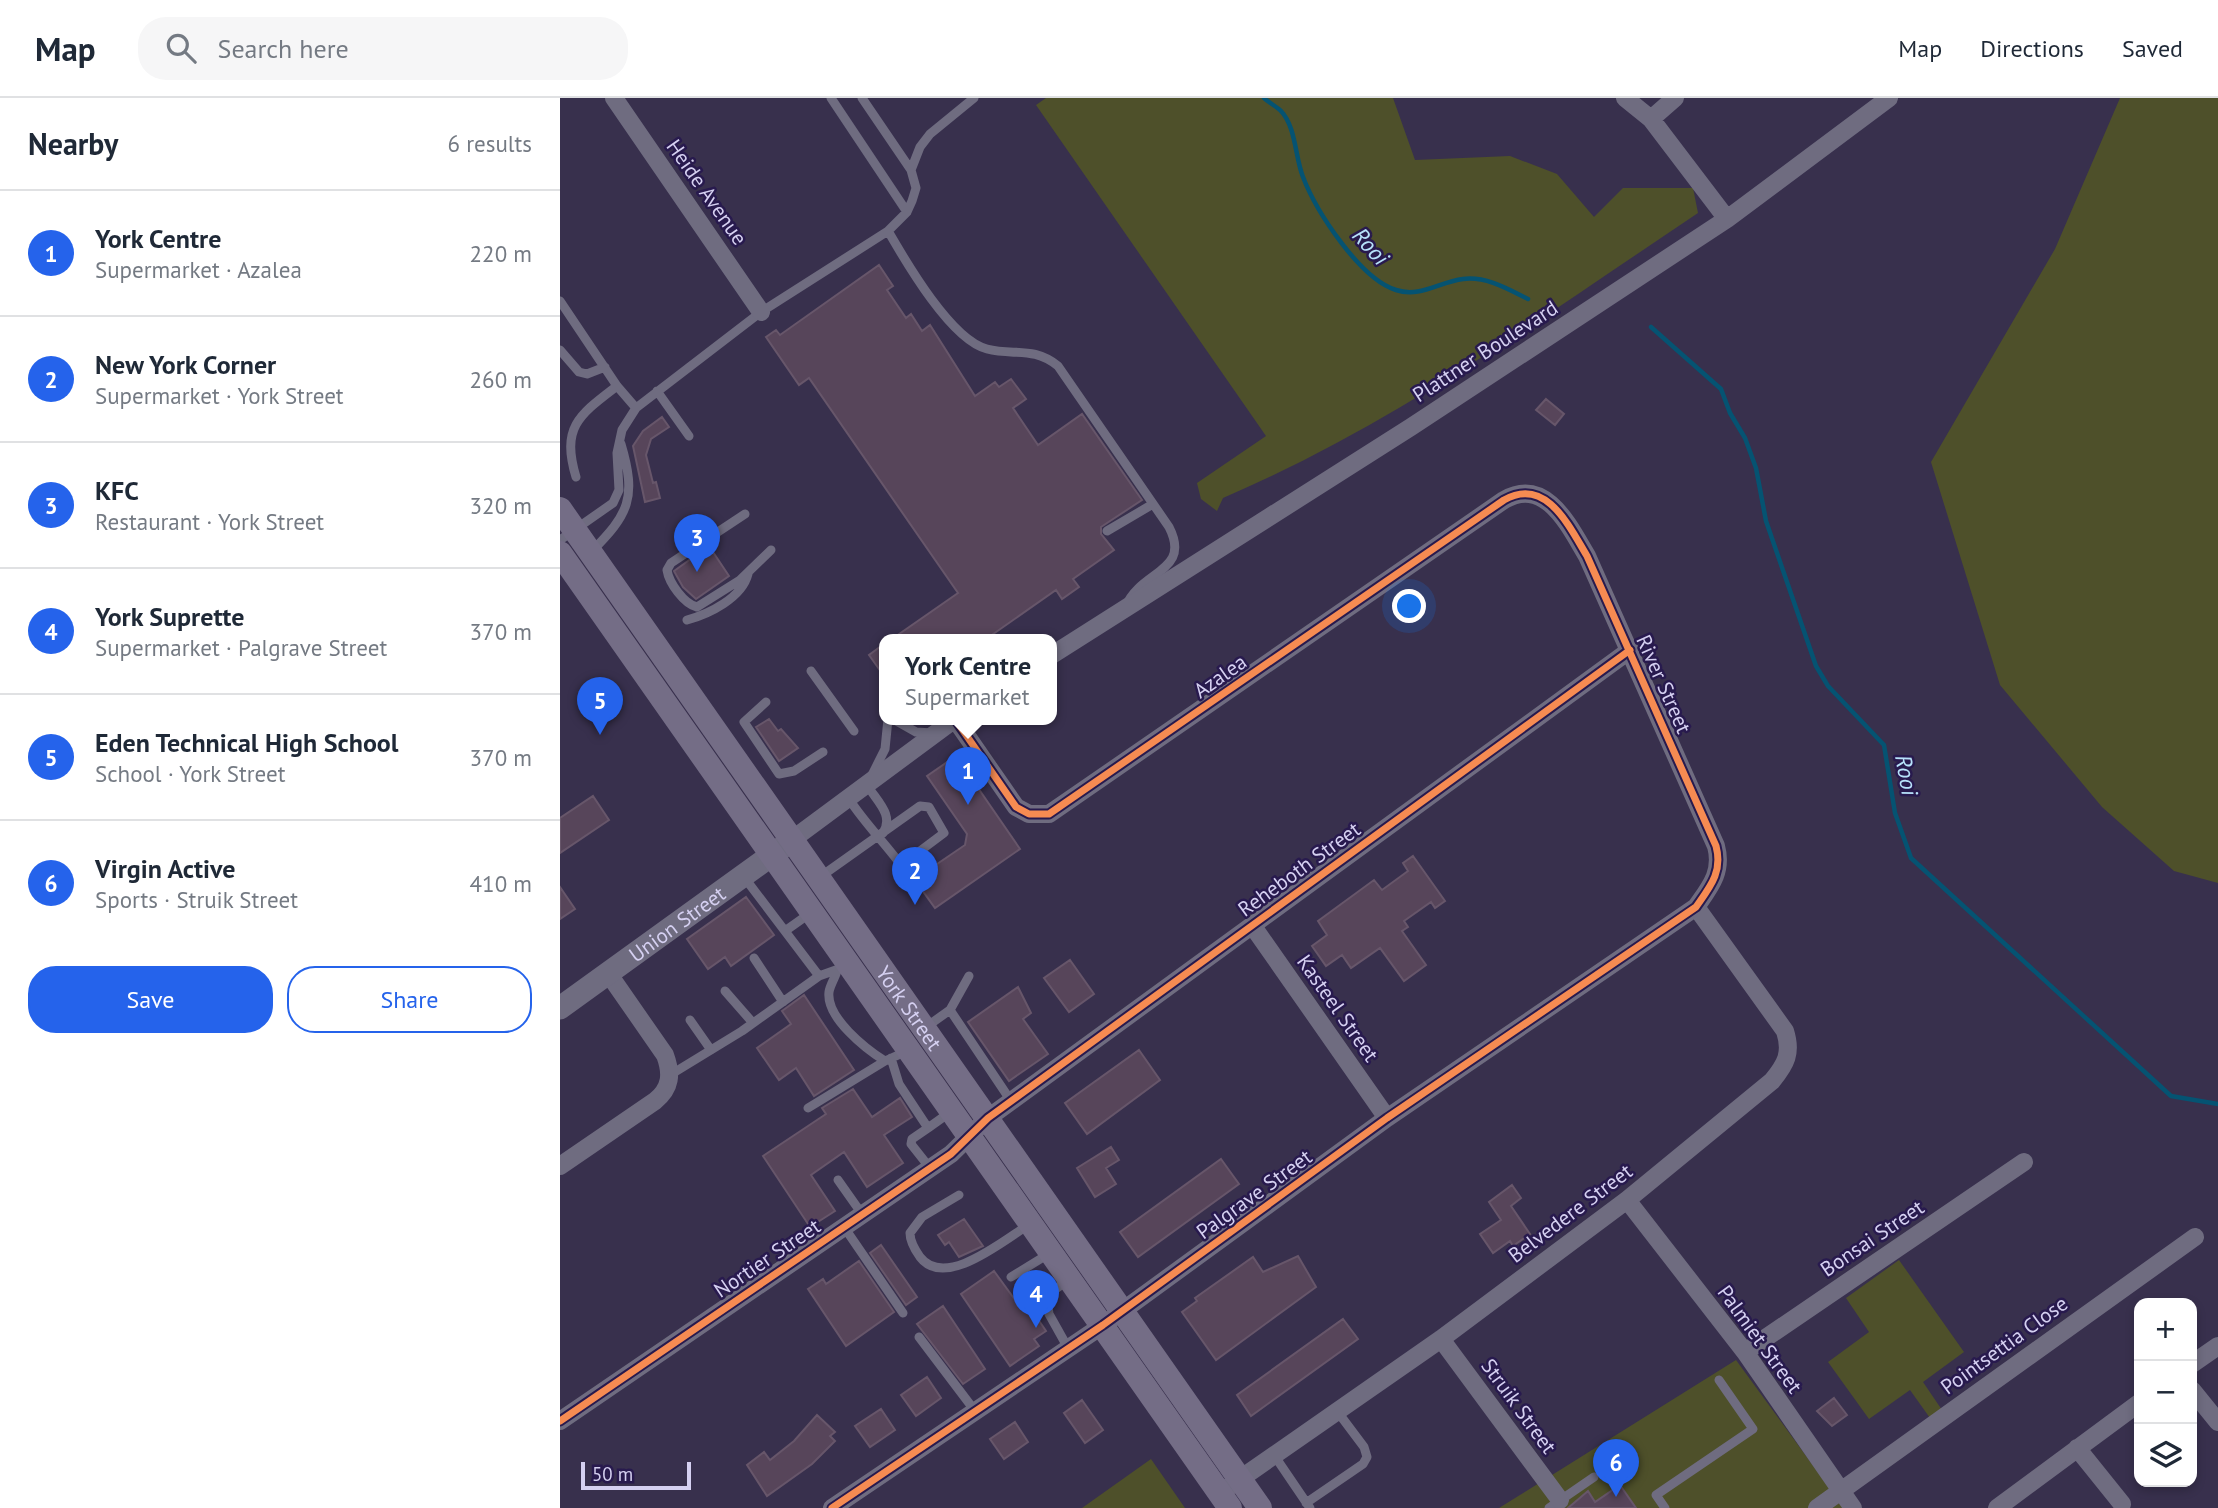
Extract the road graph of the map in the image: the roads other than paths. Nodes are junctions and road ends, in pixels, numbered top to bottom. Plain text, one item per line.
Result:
1 (614, 98) edge
2 (831, 98) edge
3 (862, 98) edge
4 (974, 98) edge
5 (1625, 98) edge
6 (1675, 98) edge
7 (1889, 98) edge
8 (1651, 119) junction
9 (911, 170) junction
10 (907, 212) junction
11 (1727, 219) junction
12 (888, 231) junction
13 (560, 302) edge
14 (761, 312) junction
15 (560, 351) edge
16 (605, 367) junction
17 (617, 386) junction
18 (657, 391) junction
19 (636, 408) junction
20 (689, 436) dead end
21 (620, 442) junction
22 (576, 477) dead end
23 (1530, 493) joint
24 (1153, 504) junction
25 (560, 509) edge
26 (746, 514) dead end
27 (1107, 531) dead end
28 (567, 535) edge
29 (771, 550) dead end
30 (591, 552) junction
31 (563, 563) edge
32 (748, 572) junction
33 (1124, 611) junction
34 (687, 620) dead end
35 (1098, 628) junction
36 (1630, 650) junction
37 (1057, 652) edge
38 (1057, 660) edge
39 (811, 671) dead end
40 (766, 702) dead end
41 (890, 725) edge
42 (903, 725) edge
43 (952, 725) edge
44 (954, 725) edge
45 (963, 725) edge
46 (855, 731) dead end
47 (935, 733) junction
48 (823, 752) dead end
49 (868, 785) junction
50 (850, 798) junction
51 (888, 815) junction
52 (908, 815) junction
53 (880, 837) junction
54 (783, 846) junction
55 (824, 875) junction
56 (743, 876) junction
57 (1696, 907) junction
58 (813, 911) junction
59 (1252, 925) junction
60 (785, 931) junction
61 (754, 958) dead end
62 (844, 967) junction
63 (608, 974) junction
64 (819, 976) junction
65 (969, 976) dead end
66 (725, 991) dead end
67 (783, 1002) junction
68 (560, 1007) edge
69 (950, 1010) junction
70 (690, 1020) dead end
71 (753, 1023) junction
72 (926, 1027) junction
73 (711, 1050) junction
74 (895, 1056) junction
75 (670, 1075) junction
76 (1011, 1101) junction
77 (808, 1108) dead end
78 (953, 1110) junction
79 (988, 1118) junction
80 (1387, 1118) junction
81 (928, 1128) junction
82 (971, 1136) junction
83 (2024, 1162) dead end
84 (560, 1166) edge
85 (930, 1168) junction
86 (838, 1180) dead end
87 (959, 1195) dead end
88 (1627, 1200) junction
89 (862, 1214) junction
90 (1031, 1223) junction
91 (844, 1227) junction
92 (2195, 1237) dead end
93 (1051, 1252) junction
94 (1011, 1277) dead end
95 (1070, 1279) junction
96 (903, 1313) dead end
97 (1113, 1318) junction
98 (919, 1337) dead end
99 (1441, 1339) junction
100 (2218, 1346) edge
101 (1068, 1348) junction
102 (1745, 1352) junction
103 (2196, 1361) edge
104 (1719, 1380) dead end
105 (2197, 1396) edge
106 (2134, 1407) edge
107 (975, 1411) junction
108 (1337, 1411) junction
109 (560, 1421) edge
110 (2218, 1422) edge
111 (2077, 1448) junction
112 (1274, 1455) junction
113 (1594, 1477) dead end
114 (1841, 1491) junction
115 (1230, 1494) edge
116 (1555, 1504) edge
117 (2122, 1504) dead end
118 (1308, 1505) edge
119 (832, 1508) edge
120 (1260, 1508) edge
121 (1665, 1508) edge
122 (1817, 1508) edge
123 (1853, 1508) edge
124 (1997, 1508) edge

1 - 14 street, Heide Avenue
2 - 10 lane
3 - 9 lane
4 - 9 lane
5 - 8 street
6 - 8 street
7 - 11 street, Plattner Boulevard
8 - 11 street
9 - 10 lane
10 - 12 lane
11 - 33 street, Plattner Boulevard
12 - 14 lane
12 - 24 lane
13 - 16 lane
14 - 18 lane
15 - 16 lane
16 - 17 lane
17 - 19 lane
17 - 22 lane
18 - 19 lane
18 - 20 lane
19 - 21 lane
21 - 28 lane
21 - 30 lane
23 - 36 street, River Street
23 - 45 street, Azalea
24 - 27 lane
24 - 33 lane
25 - 28 main road, York Street
26 - 32 lane
28 - 30 main road, York Street
29 - 32 lane
30 - 31 lane
30 - 54 main road, York Street
31 - 54 main road, York Street
32 - 34 lane
33 - 35 street, Plattner Boulevard
35 - 37 street, Plattner Boulevard
35 - 38 street, Plattner Boulevard
36 - 57 street, River Street
36 - 59 street, Reheboth Street
39 - 46 lane
40 - 48 lane
41 - 49 lane
42 - 47 lane
43 - 47 street
44 - 49 street
47 - 49 street
49 - 50 street
49 - 51 lane
50 - 53 lane
50 - 54 street
51 - 52 lane
51 - 53 lane
52 - 53 lane
52 - 53 lane
53 - 55 lane
54 - 55 main road, York Street
54 - 56 street, Union Street
54 - 58 main road, York Street
55 - 72 main road, York Street
56 - 60 lane
56 - 63 street, Union Street
57 - 80 street, Palgrave Street
57 - 88 street, Belvedere Street
58 - 60 lane
58 - 62 main road, York Street
59 - 76 street, Reheboth Street
59 - 80 street, Kasteel Street
60 - 64 lane
61 - 67 lane
62 - 64 lane
62 - 74 main road, York Street
62 - 74 lane
63 - 68 street, Union Street
63 - 75 street
64 - 67 lane
65 - 69 lane
66 - 71 lane
67 - 71 lane
69 - 72 lane
69 - 76 lane
70 - 73 lane
71 - 73 lane
72 - 79 main road, York Street
73 - 75 lane
74 - 77 lane
74 - 78 main road, York Street
74 - 81 lane
75 - 84 street
76 - 79 street, Reheboth Street
78 - 81 lane
78 - 82 main road, York Street
79 - 82 street, Nortier Street
79 - 97 main road, York Street
80 - 97 street, Palgrave Street
81 - 85 lane
82 - 85 street, Nortier Street
82 - 90 main road, York Street
83 - 102 street, Bonsai Street
85 - 89 street, Nortier Street
86 - 89 lane
87 - 90 lane
88 - 99 street, Belvedere Street
88 - 102 street, Palmiet Street
89 - 91 street, Nortier Street
90 - 93 main road, York Street
91 - 96 lane
91 - 109 street, Nortier Street
92 - 114 street, Pointsettia Close
93 - 94 lane
93 - 95 main road, York Street
95 - 97 main road, York Street
95 - 101 lane
97 - 101 street, Palgrave Street
97 - 115 main road, York Street
98 - 107 lane
99 - 108 street, Belvedere Street
99 - 116 street, Struik Street
100 - 103 street
101 - 107 street, Palgrave Street
102 - 114 street, Palmiet Street
104 - 121 lane
105 - 110 street
106 - 111 street
107 - 119 street, Palgrave Street
108 - 112 street, Belvedere Street
108 - 118 lane
111 - 117 street
111 - 124 street
112 - 115 street, Belvedere Street
112 - 118 lane
113 - 116 lane
114 - 122 street, Pointsettia Close
114 - 123 street, Palmiet Street
115 - 120 main road, York Street

